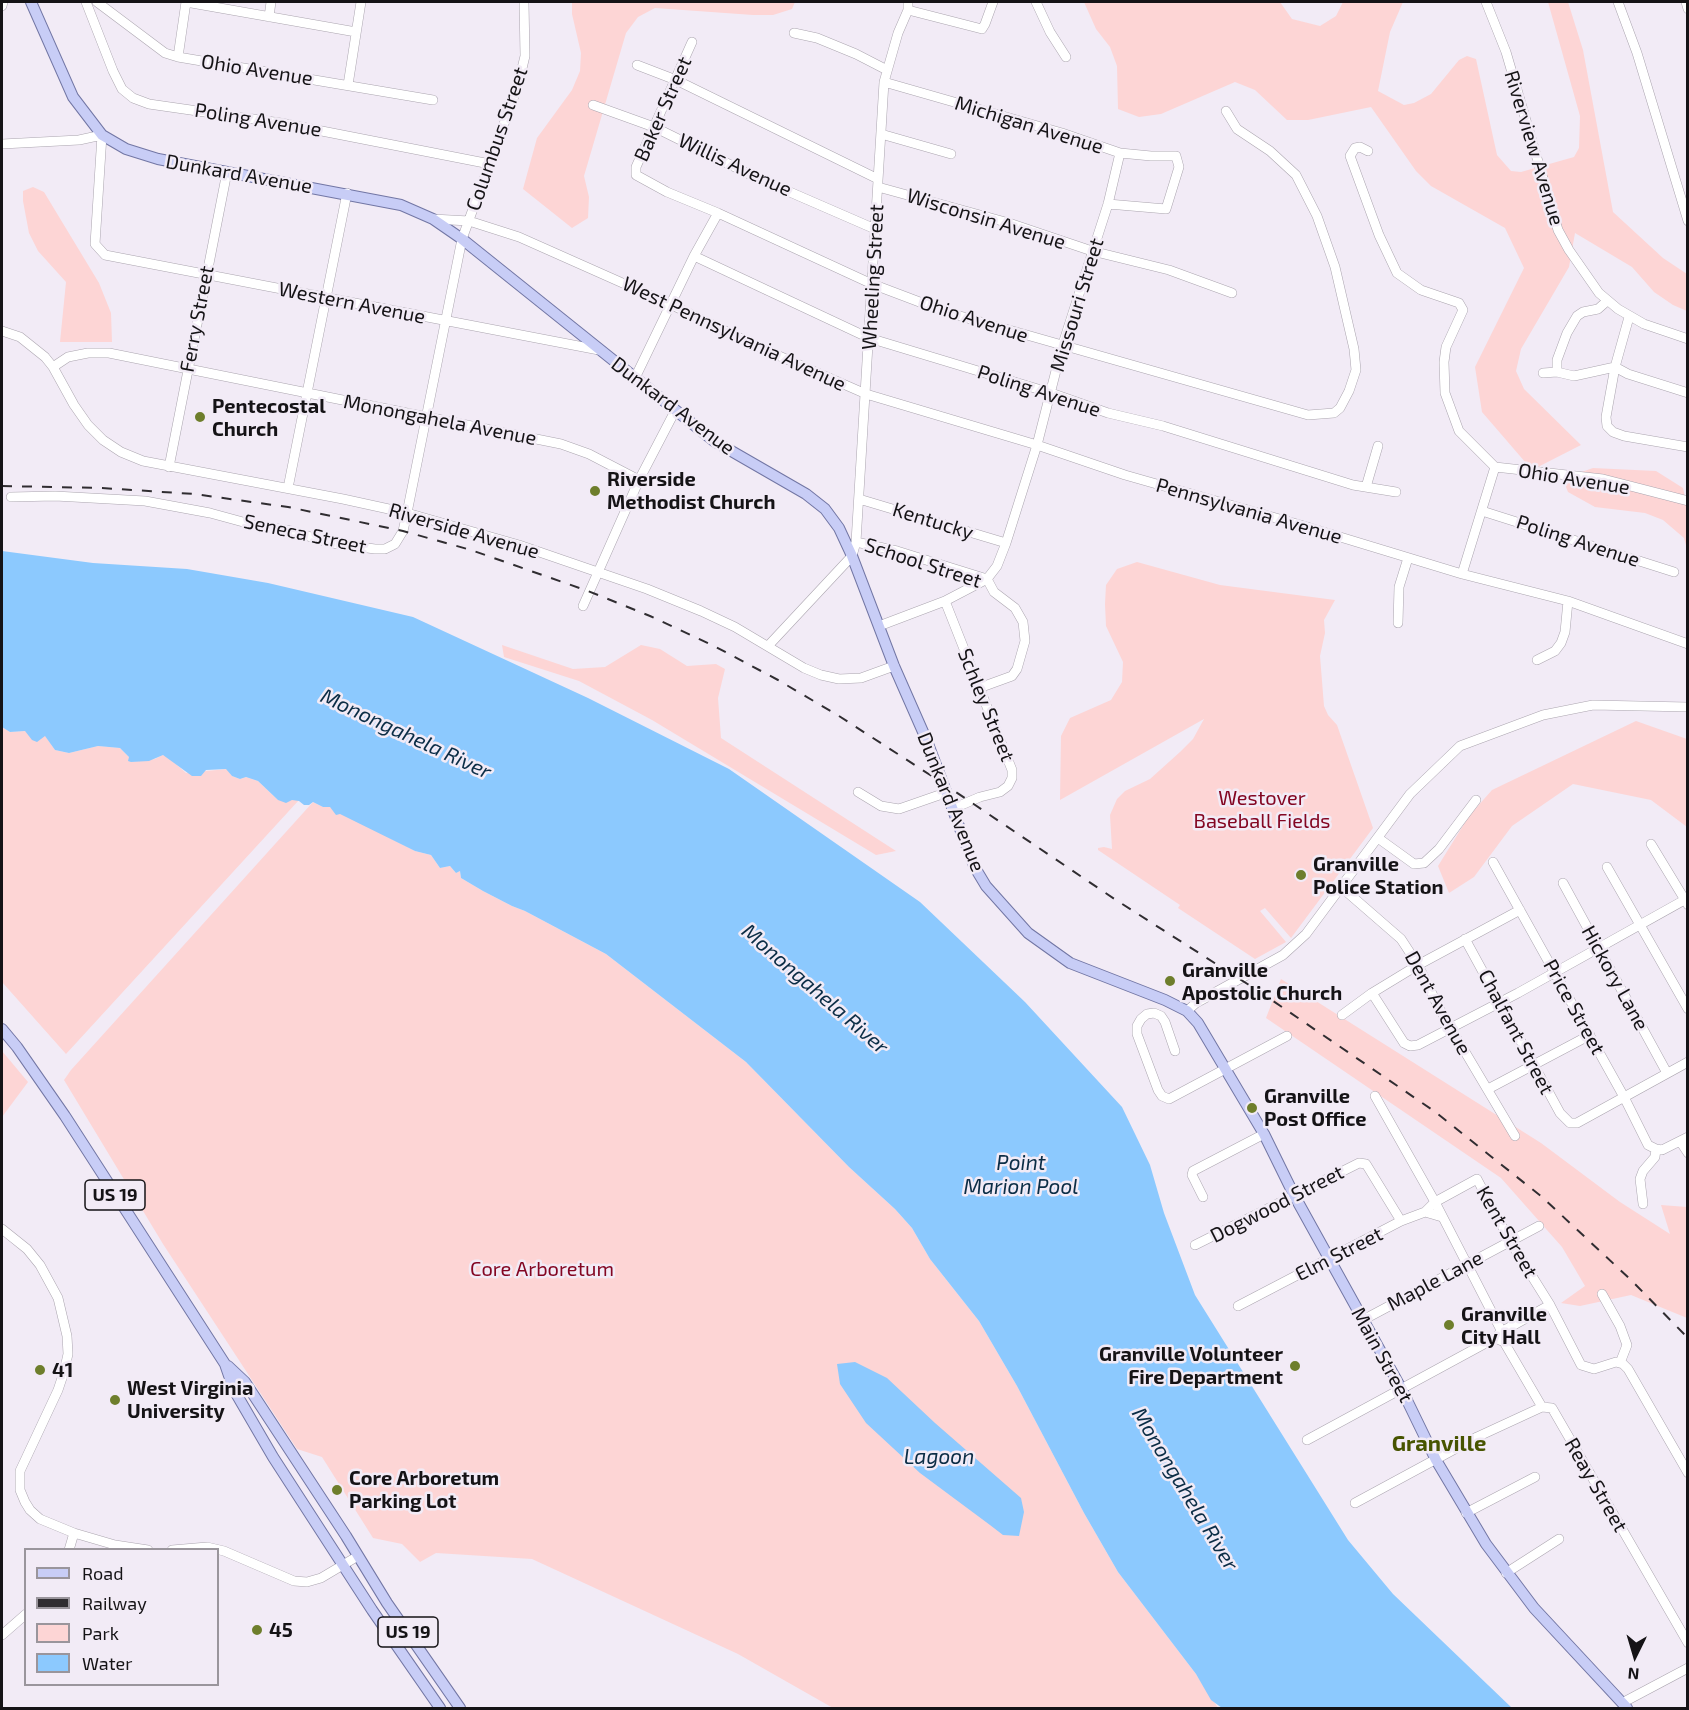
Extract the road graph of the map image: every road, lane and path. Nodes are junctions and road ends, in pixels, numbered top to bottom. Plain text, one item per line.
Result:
1 (31, 2) edge
2 (86, 2) edge
3 (97, 2) edge
4 (186, 2) edge
5 (271, 2) edge
6 (361, 2) edge
7 (524, 2) edge
8 (993, 2) edge
9 (1036, 2) edge
10 (1486, 2) edge
11 (1618, 2) edge
12 (1686, 2) edge
13 (908, 6) edge
14 (1688, 9) edge
15 (269, 17) junction
16 (356, 32) junction
17 (794, 33) dead end
18 (692, 42) dead end
19 (178, 57) junction
20 (1066, 57) dead end
21 (637, 65) dead end
22 (887, 70) junction
23 (676, 80) junction
24 (884, 82) junction
25 (348, 85) junction
26 (433, 100) dead end
27 (593, 105) dead end
28 (1226, 111) dead end
29 (654, 127) junction
30 (881, 134) junction
31 (102, 135) junction
32 (2, 144) edge
33 (1368, 151) dead end
34 (1120, 153) junction
35 (951, 154) dead end
36 (490, 164) junction
37 (227, 172) junction
38 (636, 175) joint
39 (878, 183) junction
40 (347, 194) junction
41 (1108, 204) junction
42 (718, 213) junction
43 (433, 219) junction
44 (469, 221) junction
45 (1688, 221) edge
46 (875, 229) junction
47 (462, 239) junction
48 (1092, 251) junction
49 (694, 256) junction
50 (206, 274) junction
51 (872, 284) junction
52 (1232, 293) dead end
53 (326, 297) junction
54 (1607, 301) junction
55 (672, 305) junction
56 (1629, 317) junction
57 (446, 321) junction
58 (2, 331) edge
59 (869, 338) junction
60 (1688, 339) edge
61 (1062, 347) junction
62 (599, 350) junction
63 (53, 367) junction
64 (1615, 367) junction
65 (187, 369) junction
66 (1557, 372) junction
67 (1543, 373) dead end
68 (635, 378) junction
69 (1051, 393) junction
70 (1688, 393) edge
71 (308, 394) junction
72 (866, 394) junction
73 (675, 411) junction
74 (426, 418) junction
75 (1037, 445) junction
76 (1378, 446) dead end
77 (1688, 447) edge
78 (169, 467) junction
79 (1495, 467) junction
80 (639, 480) junction
81 (1366, 487) junction
82 (288, 488) junction
83 (1396, 492) dead end
84 (11, 497) dead end
85 (859, 499) junction
86 (1688, 501) edge
87 (1482, 511) junction
88 (407, 513) junction
89 (856, 542) junction
90 (1006, 543) junction
91 (852, 556) junction
92 (1408, 558) junction
93 (1674, 572) dead end
94 (598, 573) junction
95 (1462, 574) junction
96 (987, 579) junction
97 (945, 601) junction
98 (1568, 601) junction
99 (583, 606) dead end
100 (1398, 623) dead end
101 (879, 626) junction
102 (1688, 644) edge
103 (768, 646) junction
104 (1537, 660) dead end
105 (894, 666) junction
106 (979, 688) junction
107 (1688, 707) edge
108 (858, 792) dead end
109 (945, 792) junction
110 (1476, 800) dead end
111 (952, 809) junction
112 (1378, 838) junction
113 (1651, 844) dead end
114 (1493, 862) dead end
115 (1607, 867) dead end
116 (1563, 884) dead end
117 (1340, 886) junction
118 (1686, 901) edge
119 (1520, 910) junction
120 (1640, 924) junction
121 (1465, 939) junction
122 (1598, 947) junction
123 (1418, 965) junction
124 (1555, 973) junction
125 (1372, 993) junction
126 (1158, 998) junction
127 (1499, 1001) junction
128 (1688, 1010) edge
129 (1187, 1011) junction
130 (1154, 1013) junction
131 (1342, 1015) dead end
132 (1451, 1027) junction
133 (2, 1029) edge
134 (1590, 1035) junction
135 (1287, 1036) dead end
136 (1175, 1051) dead end
137 (1688, 1062) edge
138 (1533, 1065) junction
139 (1226, 1070) junction
140 (1667, 1073) junction
141 (1488, 1089) junction
142 (1375, 1096) dead end
143 (1624, 1097) junction
144 (1264, 1134) junction
145 (1515, 1136) dead end
146 (1684, 1139) edge
147 (1656, 1149) junction
148 (1688, 1153) edge
149 (1294, 1195) junction
150 (1203, 1197) dead end
151 (1435, 1202) junction
152 (1643, 1204) dead end
153 (1425, 1212) junction
154 (1442, 1216) junction
155 (1401, 1221) junction
156 (1539, 1226) dead end
157 (2, 1229) edge
158 (1510, 1241) junction
159 (1195, 1245) dead end
160 (1329, 1260) junction
161 (1468, 1264) junction
162 (1602, 1294) dead end
163 (1550, 1305) junction
164 (1238, 1306) dead end
165 (1363, 1320) junction
166 (1498, 1335) junction
167 (1620, 1363) junction
168 (225, 1364) junction
169 (1402, 1390) junction
170 (1542, 1407) junction
171 (1307, 1440) dead end
172 (1436, 1460) junction
173 (1688, 1473) edge
174 (1535, 1477) dead end
175 (1355, 1503) dead end
176 (1466, 1512) junction
177 (74, 1533) junction
178 (1559, 1539) dead end
179 (70, 1548) edge
180 (135, 1548) edge
181 (195, 1548) edge
182 (211, 1548) edge
183 (219, 1550) edge
184 (358, 1556) junction
185 (344, 1565) junction
186 (1506, 1573) junction
187 (24, 1616) edge
188 (2, 1635) edge
189 (1688, 1643) edge
190 (1688, 1668) edge
191 (1624, 1706) edge
192 (440, 1708) edge
193 (460, 1708) edge

1 - 31 main road, Dunkard Avenue
2 - 36 street, Poling Avenue
3 - 19 street, Ohio Avenue
4 - 15 street
4 - 19 street
5 - 15 street
6 - 16 street
7 - 36 street, Columbus Street
8 - 13 street
9 - 20 street
10 - 54 street, Riverview Avenue
11 - 45 street
12 - 14 street
13 - 22 street, Wheeling Street
15 - 16 street
16 - 25 street
17 - 22 street
18 - 23 street, Baker Street
19 - 25 street, Ohio Avenue
21 - 23 street, Wisconsin Avenue
22 - 24 street, Wheeling Street
23 - 29 street, Baker Street
23 - 39 street, Wisconsin Avenue
24 - 30 street, Wheeling Street
24 - 34 street, Michigan Avenue
25 - 26 street, Ohio Avenue
27 - 29 street, Willis Avenue
28 - 61 street, Ohio Avenue
29 - 38 street, Baker Street
29 - 46 street, Willis Avenue
30 - 35 street
30 - 39 street, Wheeling Street
31 - 32 street
31 - 37 main road, Dunkard Avenue
31 - 50 street, Western Avenue
33 - 79 street
34 - 41 street, Missouri Street
34 - 41 street, Michigan Avenue
36 - 44 street, Columbus Street
37 - 40 main road, Dunkard Avenue
37 - 50 street, Ferry Street
38 - 42 street, Ohio Avenue
39 - 46 street, Wheeling Street
39 - 48 street, Wisconsin Avenue
40 - 43 main road, Dunkard Avenue
40 - 53 street
41 - 48 street, Missouri Street
42 - 49 street
42 - 51 street, Ohio Avenue
43 - 44 street, West Pennsylvania Avenue
43 - 47 main road, Dunkard Avenue
44 - 47 street, Columbus Street
44 - 55 street, West Pennsylvania Avenue
46 - 51 street, Wheeling Street
47 - 57 street, Seneca Street
47 - 62 main road, Dunkard Avenue
48 - 52 street, Wisconsin Avenue
48 - 61 street, Missouri Street
49 - 55 street
49 - 59 street, Poling Avenue
50 - 53 street, Western Avenue
50 - 65 street, Ferry Street
51 - 59 street, Wheeling Street
51 - 61 street, Ohio Avenue
53 - 57 street, Western Avenue
53 - 71 street
54 - 56 street, Riverview Avenue
54 - 66 street
55 - 68 street
55 - 72 street, West Pennsylvania Avenue
56 - 60 street, Riverview Avenue
56 - 64 street
57 - 62 street, Western Avenue
57 - 74 street, Seneca Street
58 - 63 street
59 - 69 street, Poling Avenue
59 - 72 street, Wheeling Street
61 - 69 street, Missouri Street
62 - 68 main road, Dunkard Avenue
63 - 65 street, Monongahela Avenue
63 - 78 street, Riverside Avenue
64 - 66 street
64 - 70 street
64 - 77 street
65 - 71 street, Monongahela Avenue
65 - 78 street, Ferry Street
66 - 67 street
68 - 73 main road, Dunkard Avenue
69 - 75 street, Missouri Street
69 - 81 street, Poling Avenue
71 - 74 street, Monongahela Avenue
71 - 82 street
72 - 75 street, West Pennsylvania Avenue
72 - 85 street, Wheeling Street
73 - 80 street
73 - 91 main road, Dunkard Avenue
74 - 80 street, Monongahela Avenue
74 - 88 street, Seneca Street
75 - 90 street, Missouri Street
75 - 92 street, Pennsylvania Avenue
76 - 81 street
78 - 82 street, Riverside Avenue
79 - 86 street, Ohio Avenue
79 - 87 street
80 - 94 street
81 - 83 street, Poling Avenue
82 - 88 street, Riverside Avenue
84 - 88 street, Seneca Street
85 - 89 street, Wheeling Street
85 - 90 street, Kentucky
87 - 93 street, Poling Avenue
87 - 95 street
88 - 94 street, Riverside Avenue
89 - 91 street, Wheeling Street
89 - 96 street, School Street
90 - 96 street, Missouri Street
91 - 101 main road, Dunkard Avenue
91 - 103 street
92 - 95 street, Pennsylvania Avenue
92 - 100 street
94 - 99 street
94 - 103 street, Riverside Avenue
95 - 98 street
96 - 97 street
96 - 106 street, School Street
97 - 101 street
97 - 106 street, Schley Street
98 - 102 street
98 - 104 street
101 - 105 main road, Dunkard Avenue
103 - 105 street, Riverside Avenue
105 - 109 main road, Dunkard Avenue
106 - 111 street, Schley Street
107 - 112 street
108 - 109 street
109 - 111 main road, Dunkard Avenue
110 - 112 street
111 - 126 main road, Dunkard Avenue
112 - 117 street
113 - 118 street
114 - 119 street, Price Street
115 - 120 street
116 - 122 street, Hickory Lane
117 - 123 street, Dent Avenue
117 - 129 street
118 - 120 street
119 - 121 street
119 - 124 street, Price Street
120 - 122 street
120 - 128 street
121 - 123 street
121 - 127 street, Chalfant Street
122 - 124 street
122 - 140 street, Hickory Lane
123 - 125 street
123 - 132 street, Dent Avenue
124 - 127 street
124 - 134 street, Price Street
125 - 131 street
125 - 132 street
126 - 129 main road, Dunkard Avenue
126 - 130 street
127 - 132 street
127 - 138 street, Chalfant Street
129 - 139 main road, Main Street
130 - 136 street
130 - 139 street
132 - 141 street, Dent Avenue
133 - 168 main road, US 19
134 - 138 street
134 - 143 street, Price Street
135 - 139 street
137 - 140 street
138 - 141 street
138 - 143 street, Chalfant Street
139 - 144 main road, Main Street
140 - 143 street
141 - 145 street, Dent Avenue
142 - 151 street, Reay Street
143 - 147 street, Price Street
144 - 149 main road, Main Street
144 - 150 street
146 - 147 street
146 - 148 street
147 - 152 street
149 - 155 street, Dogwood Street
149 - 159 street, Dogwood Street
149 - 160 main road, Main Street
151 - 153 street
151 - 154 street, Reay Street
151 - 158 street, Kent Street
153 - 154 street
153 - 155 street, Elm Street
154 - 161 street, Reay Street
155 - 160 street, Elm Street
156 - 158 street, Maple Lane
157 - 177 street
158 - 161 street, Maple Lane
158 - 163 street, Kent Street
160 - 164 street, Elm Street
160 - 165 main road, Main Street
161 - 165 street, Maple Lane
161 - 166 street, Reay Street
162 - 167 street
163 - 166 street
163 - 167 street, Kent Street
165 - 169 main road, Main Street
166 - 169 street
166 - 170 street, Reay Street
167 - 173 street
168 - 184 main road, US 19
168 - 185 main road, US 19
169 - 171 street
169 - 172 main road, Main Street
170 - 172 street
170 - 189 street, Reay Street
172 - 175 street
172 - 176 main road, Main Street
174 - 176 street
176 - 186 main road, Main Street
177 - 179 street
177 - 180 street
178 - 186 street
181 - 182 street
183 - 185 street
184 - 185 street
184 - 193 main road, US 19
185 - 192 main road, US 19
186 - 191 main road, Main Street
187 - 188 street
190 - 191 street

